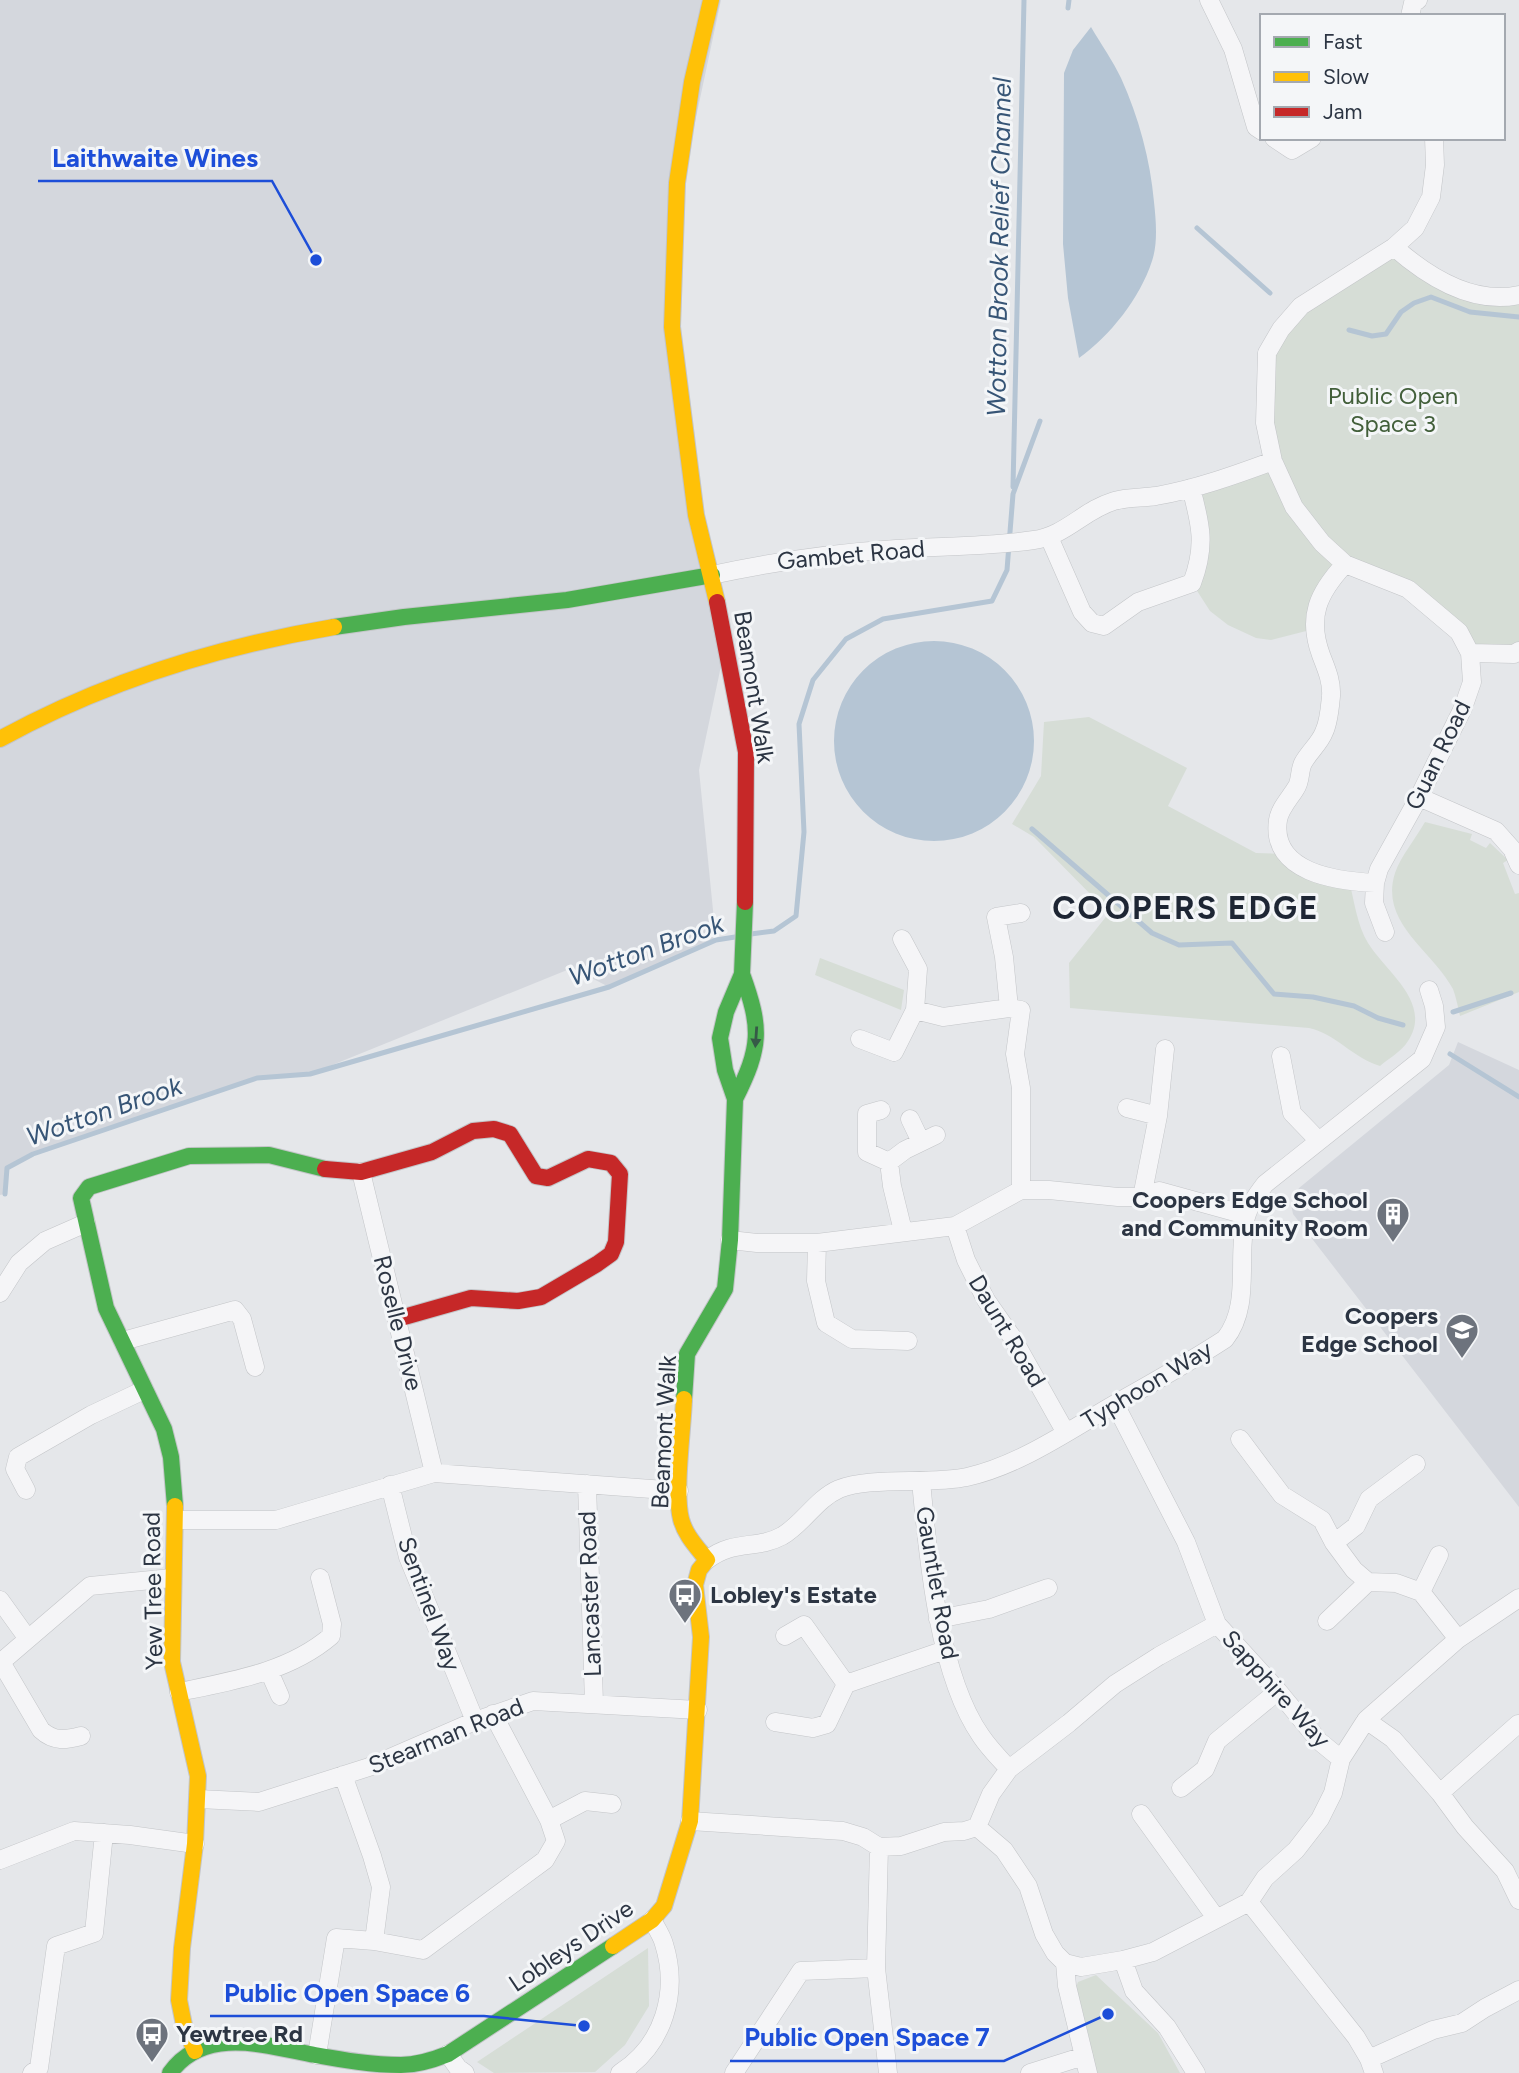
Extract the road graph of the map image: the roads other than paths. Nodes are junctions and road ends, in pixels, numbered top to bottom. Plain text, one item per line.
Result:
1 (711, 0) edge
2 (1209, 0) edge
3 (1260, 130) edge
4 (1276, 140) edge
5 (1309, 140) edge
6 (1434, 140) edge
7 (1394, 247) junction
8 (1519, 295) edge
9 (1273, 461) junction
10 (1191, 488) junction
11 (1041, 539) junction
12 (1345, 564) junction
13 (712, 575) junction
14 (1519, 651) edge
15 (1470, 653) junction
16 (0, 739) edge
17 (1419, 797) junction
18 (1519, 865) edge
19 (1375, 883) junction
20 (1021, 914) dead end
21 (1385, 932) dead end
22 (902, 939) dead end
23 (743, 966) junction
24 (1429, 990) dead end
25 (1009, 1008) junction
26 (915, 1010) junction
27 (860, 1039) dead end
28 (1165, 1049) dead end
29 (1281, 1056) dead end
30 (735, 1099) junction
31 (1127, 1108) dead end
32 (881, 1110) dead end
33 (1158, 1116) junction
34 (910, 1119) dead end
35 (1318, 1140) junction
36 (889, 1162) junction
37 (361, 1172) junction
38 (1021, 1190) junction
39 (1142, 1197) junction
40 (1246, 1214) junction
41 (86, 1223) junction
42 (955, 1226) junction
43 (903, 1231) junction
44 (730, 1240) junction
45 (817, 1243) junction
46 (0, 1293) edge
47 (397, 1319) junction
48 (123, 1341) junction
49 (908, 1341) dead end
50 (255, 1367) dead end
51 (144, 1390) junction
52 (1115, 1404) junction
53 (1066, 1433) junction
54 (1240, 1439) dead end
55 (1416, 1464) dead end
56 (434, 1473) junction
57 (921, 1481) junction
58 (587, 1484) junction
59 (390, 1485) junction
60 (26, 1490) dead end
61 (679, 1491) junction
62 (176, 1520) junction
63 (1334, 1544) junction
64 (1439, 1555) dead end
65 (707, 1560) junction
66 (172, 1578) junction
67 (320, 1578) dead end
68 (1368, 1582) junction
69 (1048, 1588) dead end
70 (1421, 1592) junction
71 (1519, 1598) edge
72 (0, 1600) edge
73 (938, 1619) junction
74 (1327, 1621) dead end
75 (1217, 1624) junction
76 (785, 1636) dead end
77 (28, 1639) junction
78 (1458, 1639) junction
79 (945, 1650) junction
80 (0, 1663) edge
81 (269, 1671) junction
82 (846, 1684) junction
83 (1278, 1691) junction
84 (179, 1692) junction
85 (280, 1696) dead end
86 (594, 1703) junction
87 (698, 1710) junction
88 (493, 1714) junction
89 (1366, 1720) junction
90 (475, 1721) junction
91 (775, 1722) dead end
92 (1518, 1724) edge
93 (81, 1736) dead end
94 (1341, 1759) junction
95 (1009, 1769) junction
96 (343, 1774) junction
97 (1181, 1788) dead end
98 (1440, 1793) junction
99 (198, 1800) junction
100 (612, 1804) dead end
101 (1141, 1814) dead end
102 (549, 1820) junction
103 (690, 1821) junction
104 (977, 1827) junction
105 (104, 1833) junction
106 (195, 1844) junction
107 (879, 1847) junction
108 (0, 1860) edge
109 (1519, 1900) edge
110 (1249, 1902) junction
111 (1216, 1918) junction
112 (652, 1920) junction
113 (374, 1941) junction
114 (1123, 1960) junction
115 (1065, 1963) junction
116 (876, 1968) junction
117 (1519, 1990) edge
118 (195, 2051) junction
119 (448, 2054) junction
120 (317, 2055) junction
121 (1086, 2065) edge
122 (1372, 2066) edge
123 (375, 2068) edge
124 (32, 2073) edge
125 (170, 2073) edge
126 (466, 2073) edge
127 (620, 2073) edge
128 (734, 2073) edge
129 (888, 2073) edge
130 (1030, 2073) edge
131 (1196, 2073) edge

1 - 13 street, Beamont Walk
2 - 3 street
4 - 5 street
6 - 7 street
7 - 8 street
7 - 9 street
9 - 10 street
9 - 12 street
10 - 11 street
10 - 11 street
11 - 13 street, Gambet Road
12 - 15 street
12 - 19 street
13 - 16 street
13 - 23 street, Beamont Walk
14 - 15 street
15 - 17 street, Guan Road
17 - 18 street
17 - 19 street, Guan Road
19 - 21 street
20 - 25 street
22 - 26 street
23 - 30 street, Beamont Walk
23 -> 30 street, Beamont Walk
24 - 35 street, Typhoon Way
25 - 26 street
25 - 38 street
26 - 27 street
28 - 33 street
29 - 35 street
30 - 44 street, Beamont Walk
31 - 33 street
32 - 36 street
33 - 39 street
34 - 36 street
35 - 40 street, Typhoon Way
36 - 43 street
37 - 41 street, Yew Tree Road
37 - 47 street, Roselle Drive
37 - 47 street
38 - 39 street
38 - 42 street
39 - 40 street
40 - 52 street, Typhoon Way
41 - 46 street
41 - 48 street, Yew Tree Road
42 - 43 street
42 - 53 street, Daunt Road
43 - 45 street
44 - 45 street
44 - 61 street, Beamont Walk
45 - 49 street
47 - 56 street, Roselle Drive
48 - 50 street
48 - 51 street, Yew Tree Road
51 - 60 street
51 - 62 street, Yew Tree Road
52 - 53 street, Typhoon Way
52 - 75 street, Sapphire Way
53 - 57 street, Typhoon Way
54 - 63 street
55 - 63 street
56 - 58 street, Lancaster Road
56 - 59 street, Lancaster Road
57 - 65 street, Typhoon Way
57 - 73 street, Gauntlet Road
58 - 61 street, Lancaster Road
58 - 86 street, Lancaster Road
59 - 62 street, Lancaster Road
59 - 90 street, Sentinel Way
61 - 65 street, Beamont Walk
62 - 66 street, Yew Tree Road
63 - 68 street
64 - 70 street
65 - 87 street, Lobleys Drive
66 - 77 street
66 - 84 street, Yew Tree Road
67 - 81 street
68 - 70 street
68 - 74 street
69 - 73 street
70 - 78 street
71 - 78 street
72 - 77 street
73 - 79 street, Gauntlet Road
75 - 83 street, Sapphire Way
75 - 95 street
76 - 82 street
77 - 80 street
78 - 89 street
79 - 82 street
79 - 95 street, Gauntlet Road
80 - 93 street
81 - 84 street
81 - 85 street
82 - 91 street
83 - 94 street, Sapphire Way
83 - 97 street
84 - 99 street, Yew Tree Road
86 - 87 street, Stearman Road
86 - 88 street, Stearman Road
87 - 103 street, Lobleys Drive
88 - 90 street, Stearman Road
88 - 102 street
89 - 94 street, Sapphire Way
89 - 98 street, Sapphire Way
90 - 96 street, Stearman Road
92 - 98 street
94 - 110 street
95 - 104 street
96 - 99 street, Stearman Road
96 - 113 street
98 - 109 street, Sapphire Way
99 - 106 street, Yew Tree Road
100 - 102 street
101 - 111 street
102 - 113 street
103 - 107 street
103 - 112 street, Lobleys Drive
104 - 107 street
104 - 115 street
105 - 106 street
105 - 108 street
105 - 124 street
106 - 118 street, Yew Tree Road
107 - 116 street
110 - 111 street
110 - 122 street
111 - 114 street
112 - 119 street, Lobleys Drive
112 - 127 street
113 - 120 street
114 - 115 street
114 - 131 street
115 - 121 street
116 - 128 street
116 - 129 street
117 - 122 street
118 - 120 street, Lobleys Drive
118 - 125 street, Lobleys Drive
119 - 123 street, Lobleys Drive
119 - 126 street
120 - 123 street, Lobleys Drive
121 - 130 street

